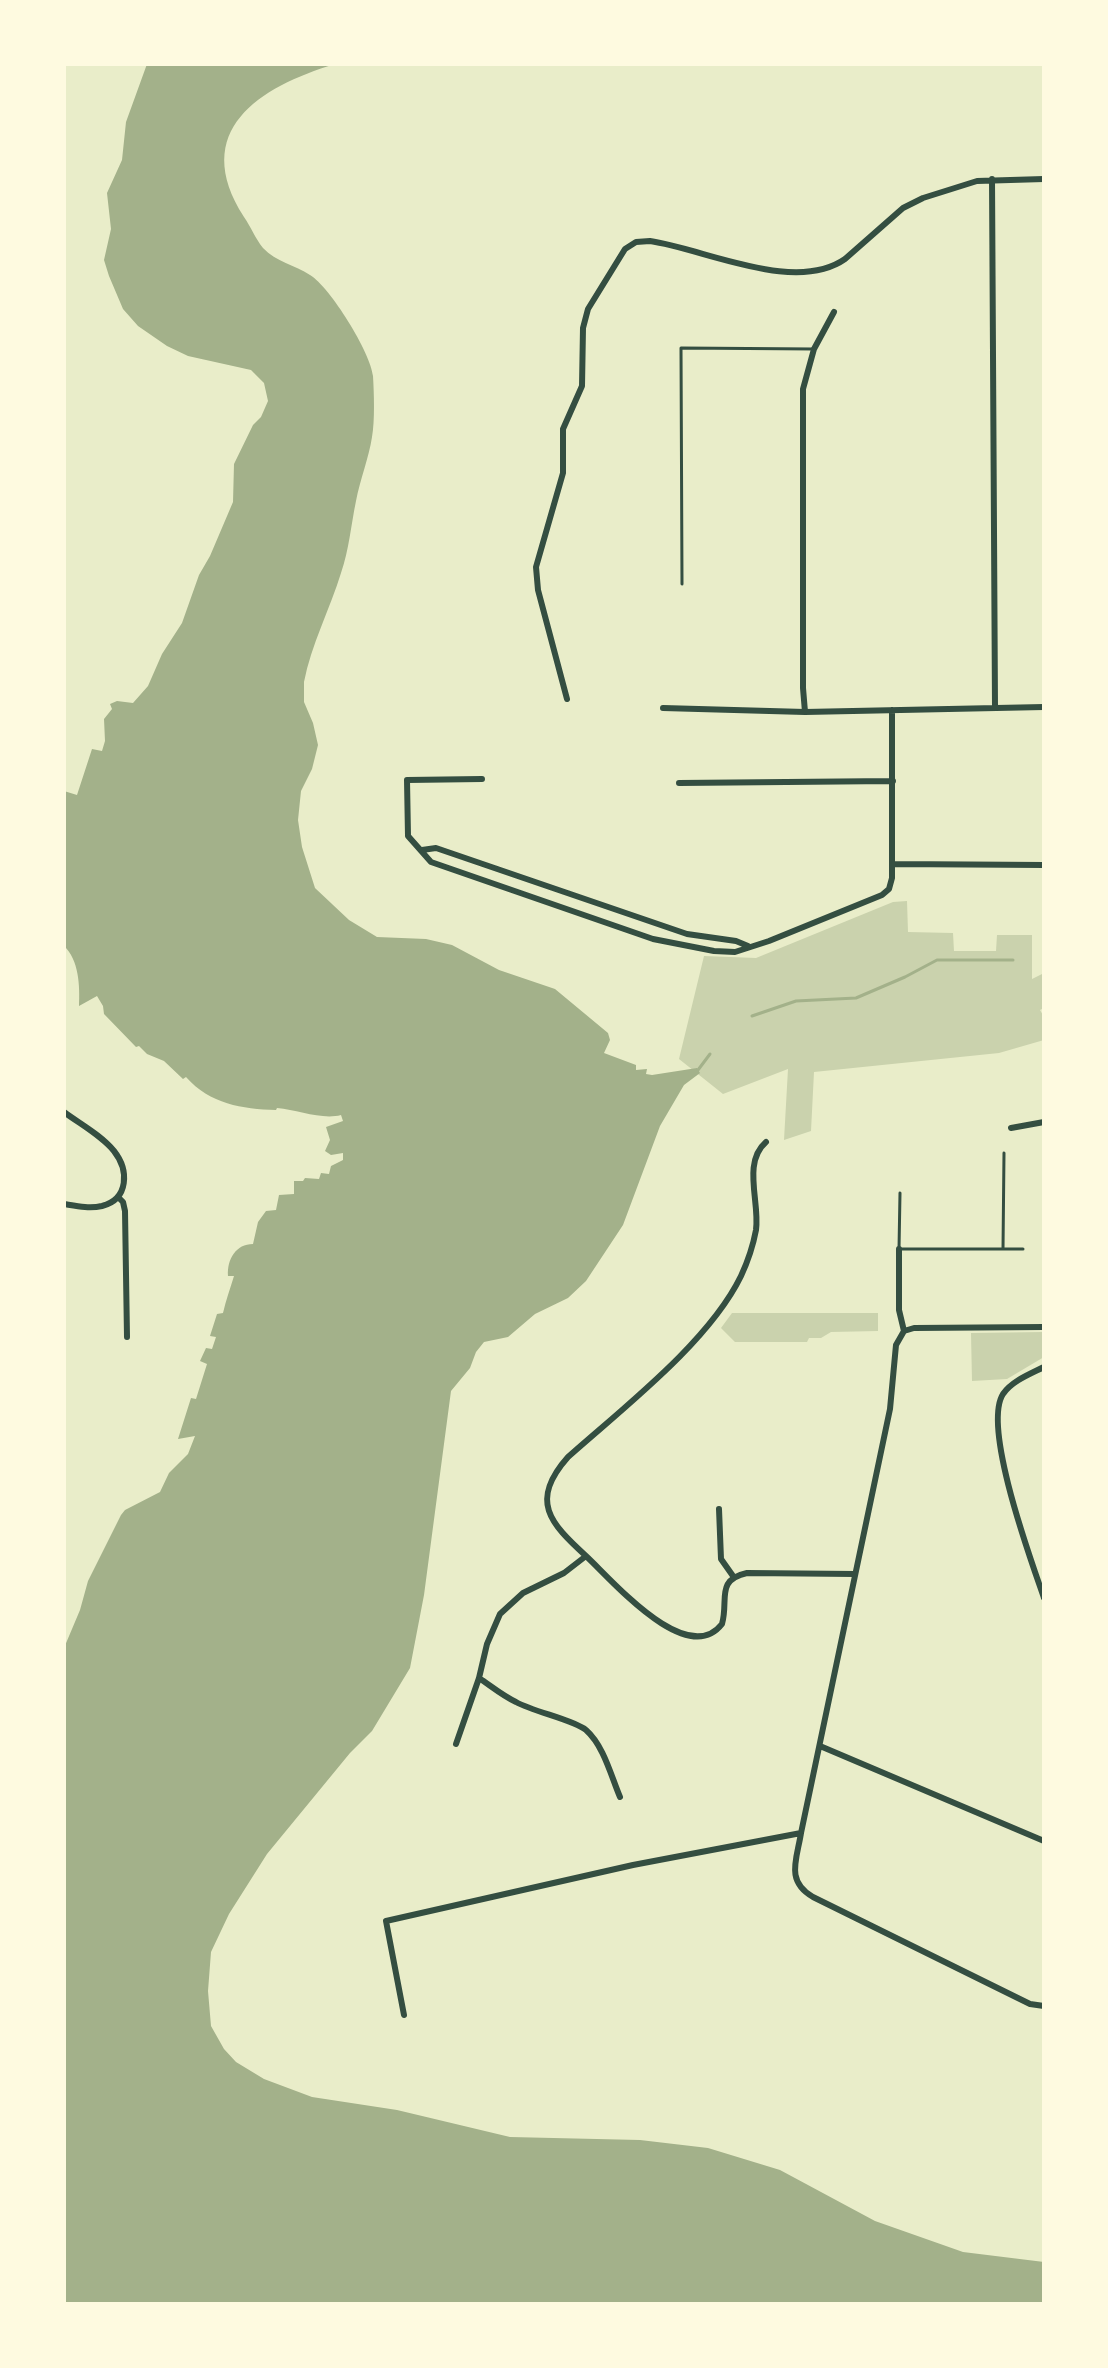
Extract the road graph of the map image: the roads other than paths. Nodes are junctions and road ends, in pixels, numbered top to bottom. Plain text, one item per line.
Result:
1 (992, 179) junction
2 (1044, 179) edge
3 (834, 312) dead end
4 (814, 349) junction
5 (682, 584) dead end
6 (567, 699) dead end
7 (995, 707) junction
8 (1044, 707) edge
9 (663, 708) dead end
10 (892, 710) junction
11 (805, 712) junction
12 (482, 779) dead end
13 (893, 781) junction
14 (679, 783) dead end
15 (422, 850) junction
16 (892, 864) junction
17 (1044, 865) edge
18 (748, 946) junction
19 (64, 1112) edge
20 (1044, 1122) edge
21 (1011, 1128) dead end
22 (766, 1142) dead end
23 (1004, 1153) dead end
24 (900, 1193) dead end
25 (118, 1197) junction
26 (64, 1204) edge
27 (899, 1249) junction
28 (1002, 1249) junction
29 (1023, 1249) dead end
30 (1044, 1327) edge
31 (904, 1331) junction
32 (127, 1337) dead end
33 (1044, 1367) edge
34 (719, 1509) dead end
35 (586, 1556) junction
36 (855, 1574) junction
37 (733, 1576) junction
38 (1044, 1598) edge
39 (479, 1678) junction
40 (456, 1744) dead end
41 (820, 1746) junction
42 (620, 1797) dead end
43 (801, 1833) junction
44 (1044, 1841) edge
45 (1044, 2006) edge
46 (404, 2015) dead end

1 - 2 street
1 - 6 street
1 - 7 street
3 - 4 street
4 - 5 lane
4 - 11 street
7 - 8 street
7 - 10 street
9 - 11 street
10 - 11 street
10 - 13 street
12 - 15 street
13 - 14 street
13 - 16 street
15 - 18 street
15 - 18 street
16 - 17 street
16 - 18 street
19 - 25 street
20 - 21 street
22 - 35 street
23 - 28 lane
24 - 27 lane
25 - 26 street
25 - 32 street
27 - 28 lane
27 - 31 street
28 - 29 lane
30 - 31 street
31 - 36 street
33 - 38 street
34 - 37 street
35 - 37 street
35 - 39 street
36 - 37 street
36 - 41 street
39 - 40 street
39 - 42 street
41 - 43 street
41 - 44 street
43 - 45 street
43 - 46 street

